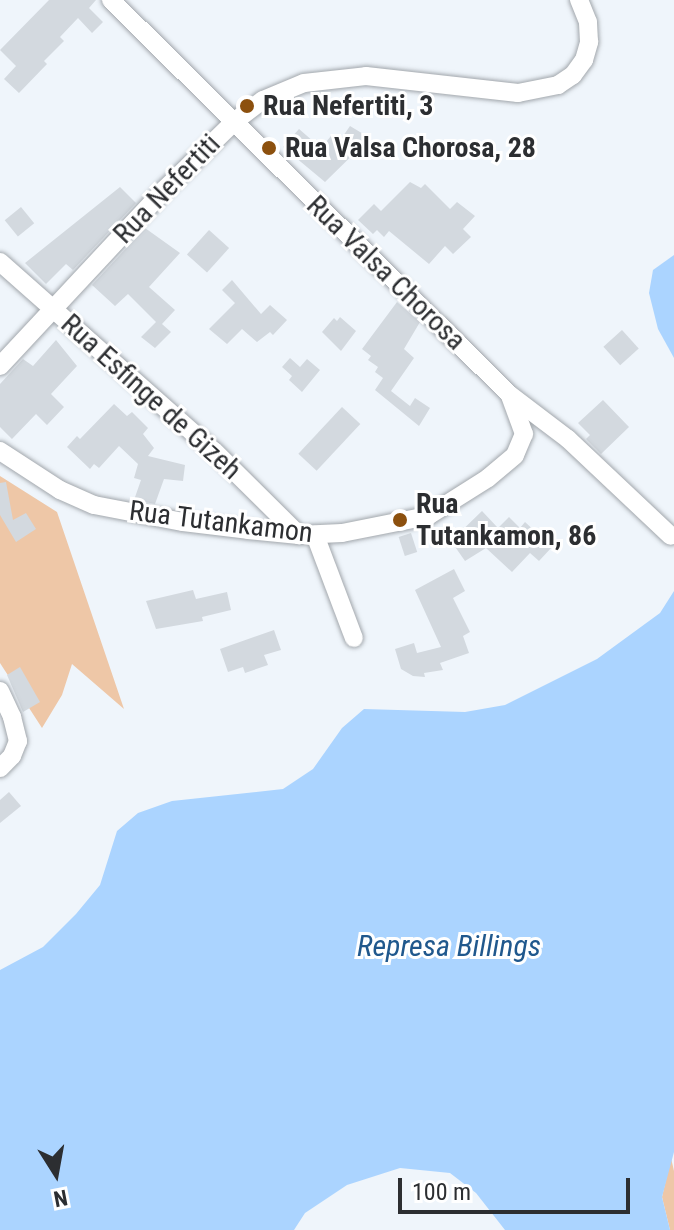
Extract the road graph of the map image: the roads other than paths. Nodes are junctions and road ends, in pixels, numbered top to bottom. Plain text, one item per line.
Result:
1 (111, 0) edge
2 (579, 0) edge
3 (235, 121) junction
4 (0, 262) edge
5 (53, 309) junction
6 (0, 366) edge
7 (510, 395) junction
8 (0, 451) edge
9 (307, 535) junction
10 (671, 536) dead end
11 (354, 638) dead end
12 (0, 691) edge
13 (0, 768) edge

1 - 3 street, Rua Valsa Chorosa
2 - 3 street, Rua Nefertiti
3 - 5 street, Rua Nefertiti
3 - 7 street, Rua Valsa Chorosa
4 - 5 street, Rua Esfinge de Gizeh
5 - 6 street, Rua Nefertiti
5 - 9 street, Rua Esfinge de Gizeh
7 - 9 street, Rua Tutankamon
7 - 10 street, Rua Valsa Chorosa
8 - 9 street, Rua Tutankamon
9 - 11 street, Rua Esfinge de Gizeh
12 - 13 street

